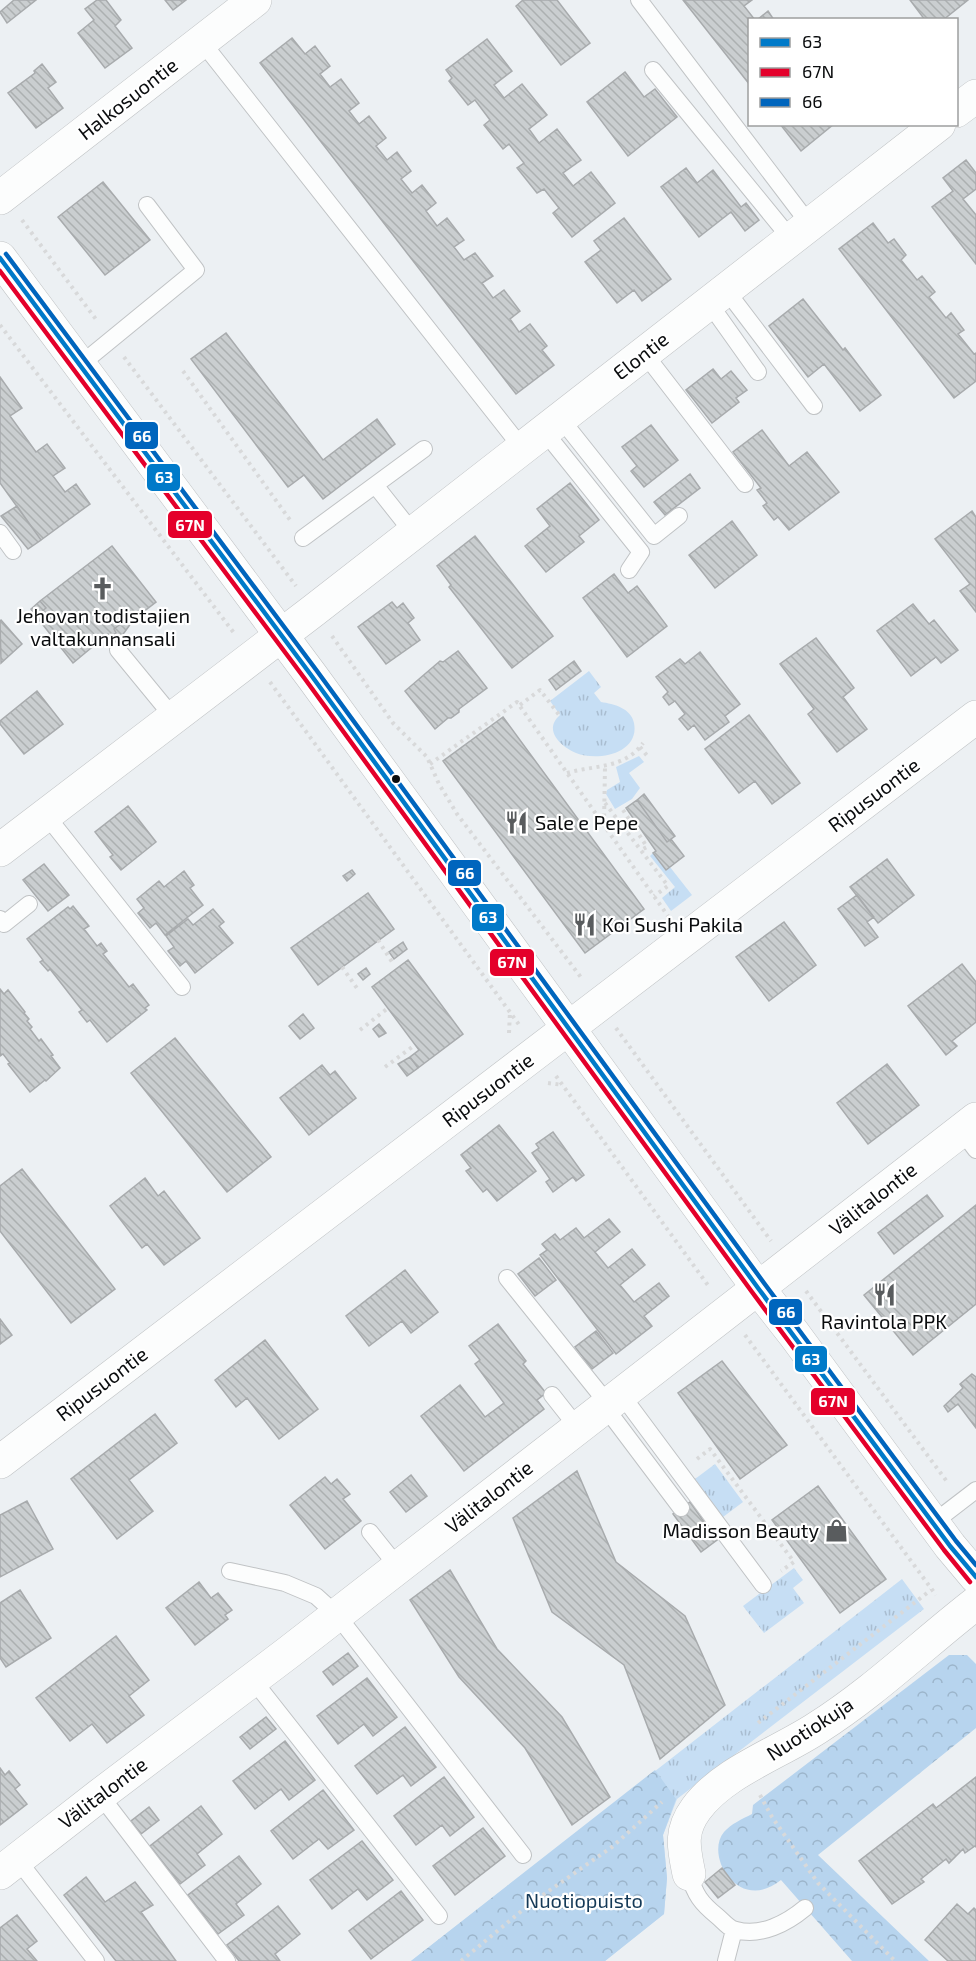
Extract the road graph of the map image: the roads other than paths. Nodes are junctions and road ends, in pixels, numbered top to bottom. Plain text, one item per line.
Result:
1 (255, 0) edge
2 (639, 0) edge
3 (202, 42) junction
4 (653, 70) dead end
5 (976, 96) edge
6 (958, 110) edge
7 (936, 126) edge
8 (147, 205) dead end
9 (11, 209) edge
10 (801, 232) junction
11 (0, 258) edge
12 (718, 296) junction
13 (644, 353) junction
14 (80, 365) junction
15 (758, 372) dead end
16 (814, 406) dead end
17 (543, 433) junction
18 (424, 449) dead end
19 (745, 484) dead end
20 (375, 485) junction
21 (679, 516) dead end
22 (0, 533) edge
23 (413, 533) junction
24 (303, 538) road end
25 (13, 551) dead end
26 (629, 570) dead end
27 (281, 635) junction
28 (118, 650) dead end
29 (173, 717) junction
30 (976, 717) edge
31 (46, 815) junction
32 (0, 850) edge
33 (29, 904) dead end
34 (0, 919) edge
35 (182, 987) dead end
36 (569, 1027) junction
37 (971, 1133) edge
38 (507, 1278) dead end
39 (758, 1288) junction
40 (552, 1395) dead end
41 (612, 1401) junction
42 (578, 1428) junction
43 (0, 1462) edge
44 (976, 1490) edge
45 (681, 1508) dead end
46 (933, 1523) junction
47 (370, 1532) dead end
48 (398, 1567) junction
49 (230, 1571) dead end
50 (976, 1577) edge
51 (763, 1585) road end
52 (976, 1603) edge
53 (337, 1615) junction
54 (253, 1680) junction
55 (100, 1795) junction
56 (523, 1855) dead end
57 (9, 1866) edge
58 (689, 1874) joint
59 (805, 1908) dead end
60 (440, 1916) dead end
61 (734, 1930) junction
62 (96, 1961) edge
63 (227, 1961) edge
64 (726, 1961) edge

1 - 3 street, Halkosuontie
2 - 10 lane
3 - 9 street, Halkosuontie
3 - 17 lane
4 - 10 lane
5 - 6 street
7 - 10 street, Elontie
8 - 14 lane
10 - 12 street, Elontie
11 - 14 street
12 - 13 street, Elontie
12 - 15 lane
12 - 16 lane
13 - 17 street, Elontie
13 - 19 lane
14 - 27 street
17 - 21 lane
17 - 23 street, Elontie
17 - 26 lane
18 - 20 lane
20 - 23 lane
20 - 24 lane
22 - 25 lane
23 - 27 street, Elontie
27 - 29 street, Elontie
27 - 36 street
28 - 29 lane
29 - 31 street, Elontie
30 - 36 street, Ripusuontie
31 - 32 street, Elontie
31 - 35 lane
33 - 34 lane
36 - 39 street
36 - 43 street, Ripusuontie
37 - 39 street, Välitalontie
38 - 41 lane
39 - 41 street, Välitalontie
39 - 46 street
40 - 42 lane
41 - 42 street, Välitalontie
41 - 45 lane
41 - 51 lane
42 - 48 street, Välitalontie
44 - 46 lane
46 - 50 street
47 - 48 lane
48 - 53 street, Välitalontie
49 - 53 lane
52 - 58 street, Nuotiokuja
53 - 54 street, Välitalontie
53 - 56 lane
54 - 55 street, Välitalontie
54 - 60 lane
55 - 57 street, Välitalontie
55 - 63 lane
57 - 62 lane
58 - 61 lane
59 - 61 lane
61 - 64 lane

